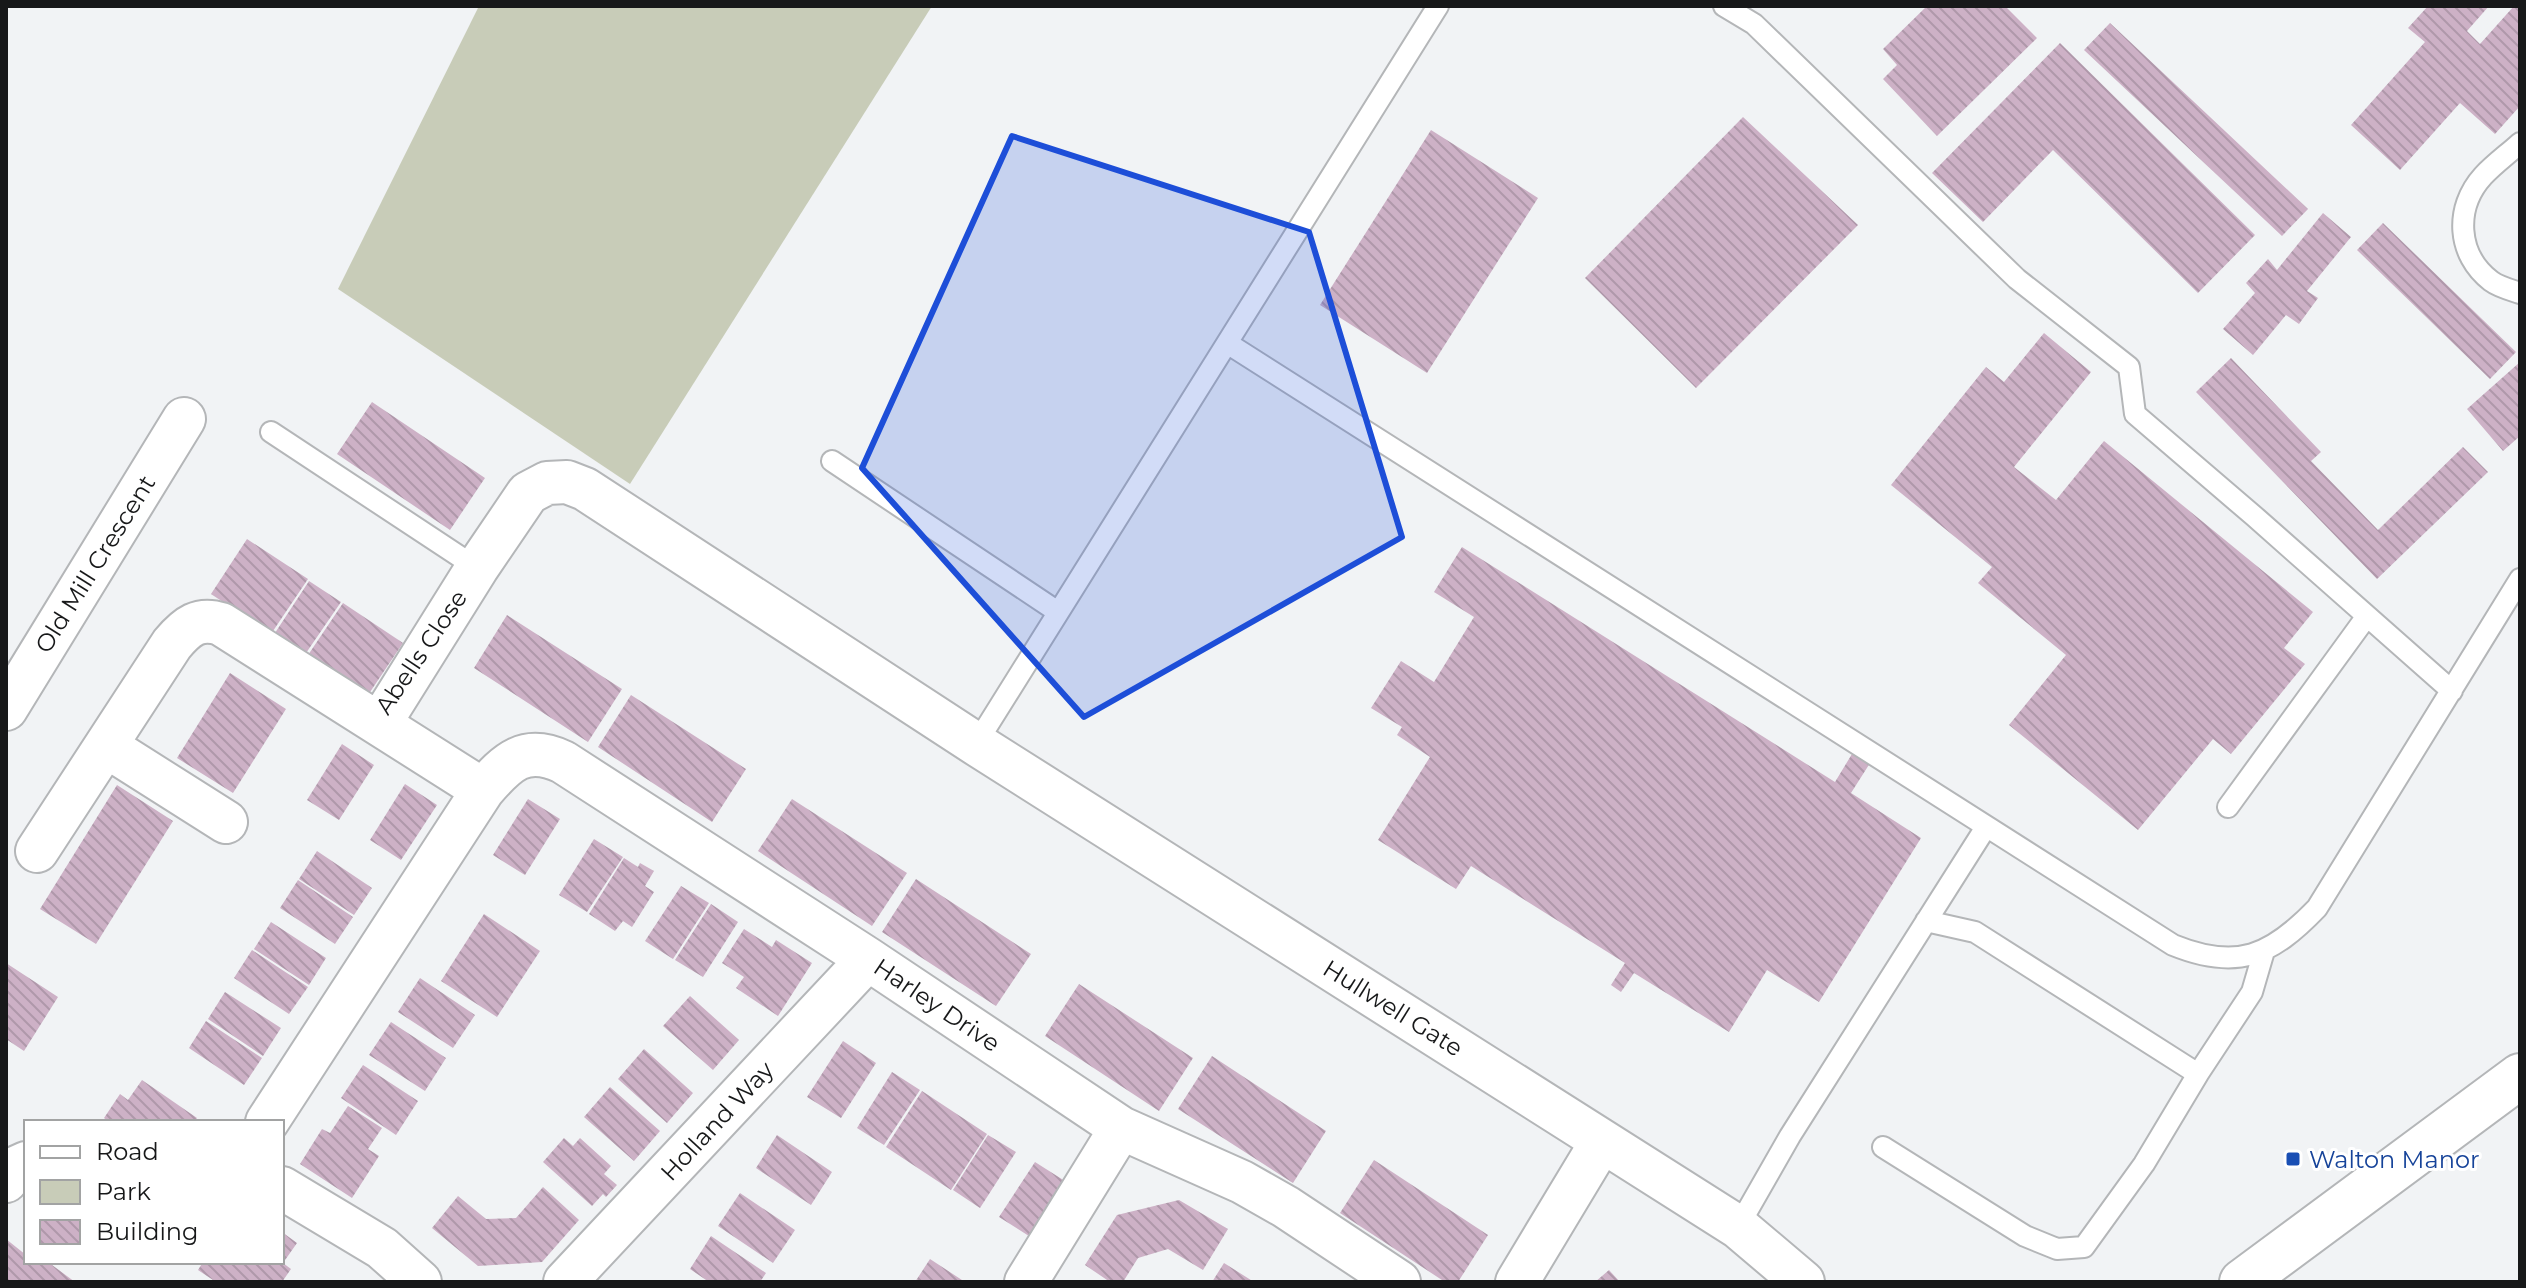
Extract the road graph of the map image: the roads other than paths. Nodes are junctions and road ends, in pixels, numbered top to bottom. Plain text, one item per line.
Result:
1 (1438, 6) edge
2 (1724, 6) edge
3 (2520, 143) edge
4 (2520, 293) edge
5 (1227, 343) junction
6 (184, 419) dead end
7 (271, 432) dead end
8 (832, 461) dead end
9 (477, 568) junction
10 (2520, 579) edge
11 (1058, 612) junction
12 (2367, 616) junction
13 (2452, 691) junction
14 (6, 709) edge
15 (380, 723) junction
16 (976, 744) junction
17 (106, 746) junction
18 (483, 790) junction
19 (2228, 807) dead end
20 (226, 822) dead end
21 (1986, 827) junction
22 (37, 851) dead end
23 (1926, 921) junction
24 (2264, 951) junction
25 (868, 959) junction
26 (2198, 1074) junction
27 (2520, 1076) edge
28 (268, 1120) edge
29 (1121, 1128) junction
30 (1602, 1141) junction
31 (1883, 1147) dead end
32 (24, 1164) edge
33 (6, 1181) edge
34 (284, 1189) edge
35 (1738, 1227) junction
36 (420, 1282) edge
37 (565, 1282) edge
38 (1026, 1282) edge
39 (1399, 1282) edge
40 (1517, 1282) edge
41 (1803, 1282) edge
42 (2242, 1282) edge

1 - 5 lane
2 - 12 lane
3 - 4 lane
5 - 11 lane
5 - 21 lane
6 - 14 street, Old Mill Crescent
7 - 9 lane, Abells Close
8 - 11 lane
9 - 15 street, Abells Close
9 - 16 street, Hullwell Gate
10 - 13 lane
11 - 16 lane
12 - 13 lane
12 - 19 lane
13 - 24 lane
15 - 17 street, Abells Close
15 - 18 street
16 - 30 street, Hullwell Gate
17 - 20 street
17 - 22 street, Abells Close
18 - 25 street, Harley Drive
18 - 28 street, Harley Drive
21 - 23 lane
21 - 24 lane
23 - 26 lane
23 - 35 lane
24 - 26 lane
25 - 29 street, Harley Drive
25 - 37 street, Holland Way
26 - 31 lane
27 - 42 street
29 - 38 street
29 - 39 street, Harley Drive
30 - 35 street, Hullwell Gate
30 - 40 street
32 - 33 street
34 - 36 street
35 - 41 street, Hullwell Gate

